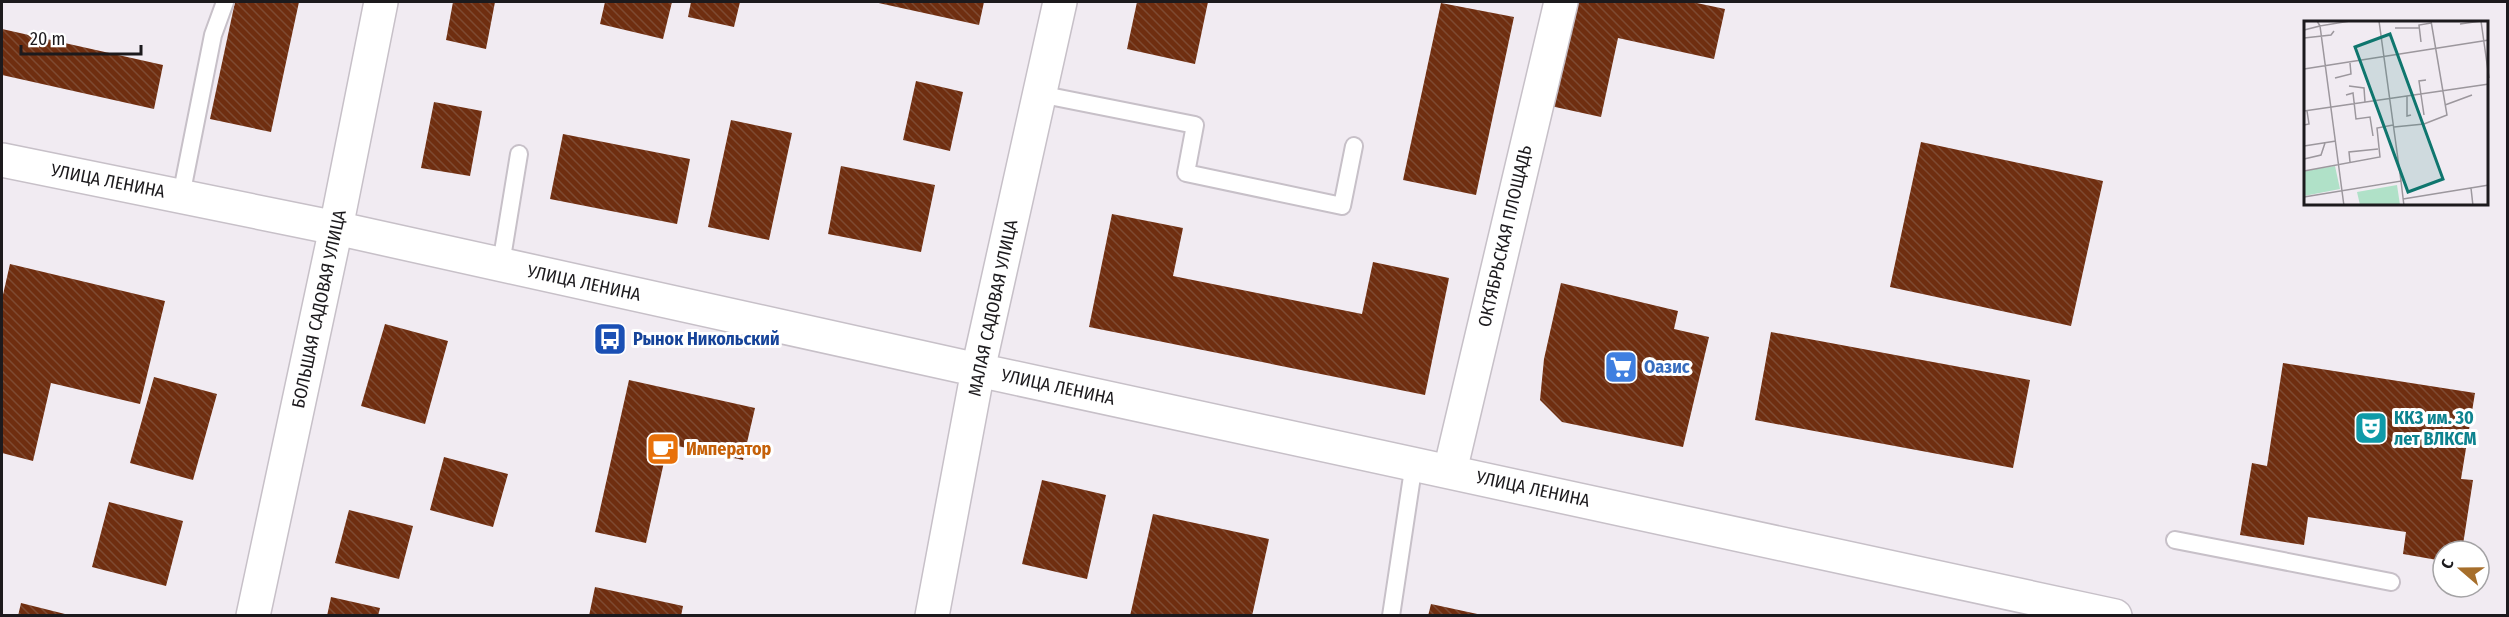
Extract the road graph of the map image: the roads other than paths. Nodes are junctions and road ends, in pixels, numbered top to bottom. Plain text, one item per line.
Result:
1 (225, 2) edge
2 (381, 2) edge
3 (1060, 2) edge
4 (1561, 2) edge
5 (1039, 94) junction
6 (1354, 146) dead end
7 (519, 154) dead end
8 (2, 160) edge
9 (181, 196) junction
10 (336, 228) junction
11 (501, 264) junction
12 (978, 370) junction
13 (1414, 463) junction
14 (1450, 471) junction
15 (2175, 540) dead end
16 (2391, 582) dead end
17 (253, 615) edge
18 (932, 615) edge
19 (1391, 615) edge
20 (2115, 615) edge

1 - 9 lane
2 - 10 street, БОЛЬШАЯ САДОВАЯ УЛИЦА
3 - 5 street, МАЛАЯ САДОВАЯ УЛИЦА
4 - 14 street, ОКТЯБРЬСКАЯ ПЛОЩАДЬ
5 - 6 lane
5 - 12 street, МАЛАЯ САДОВАЯ УЛИЦА
7 - 11 lane
8 - 9 street, УЛИЦА ЛЕНИНА
9 - 10 street, УЛИЦА ЛЕНИНА
10 - 11 street, УЛИЦА ЛЕНИНА
10 - 17 street, БОЛЬШАЯ САДОВАЯ УЛИЦА
11 - 12 street, УЛИЦА ЛЕНИНА
12 - 13 street, УЛИЦА ЛЕНИНА
12 - 18 street, МАЛАЯ САДОВАЯ УЛИЦА
13 - 14 street, УЛИЦА ЛЕНИНА
13 - 19 lane
14 - 20 street, УЛИЦА ЛЕНИНА
15 - 16 lane

